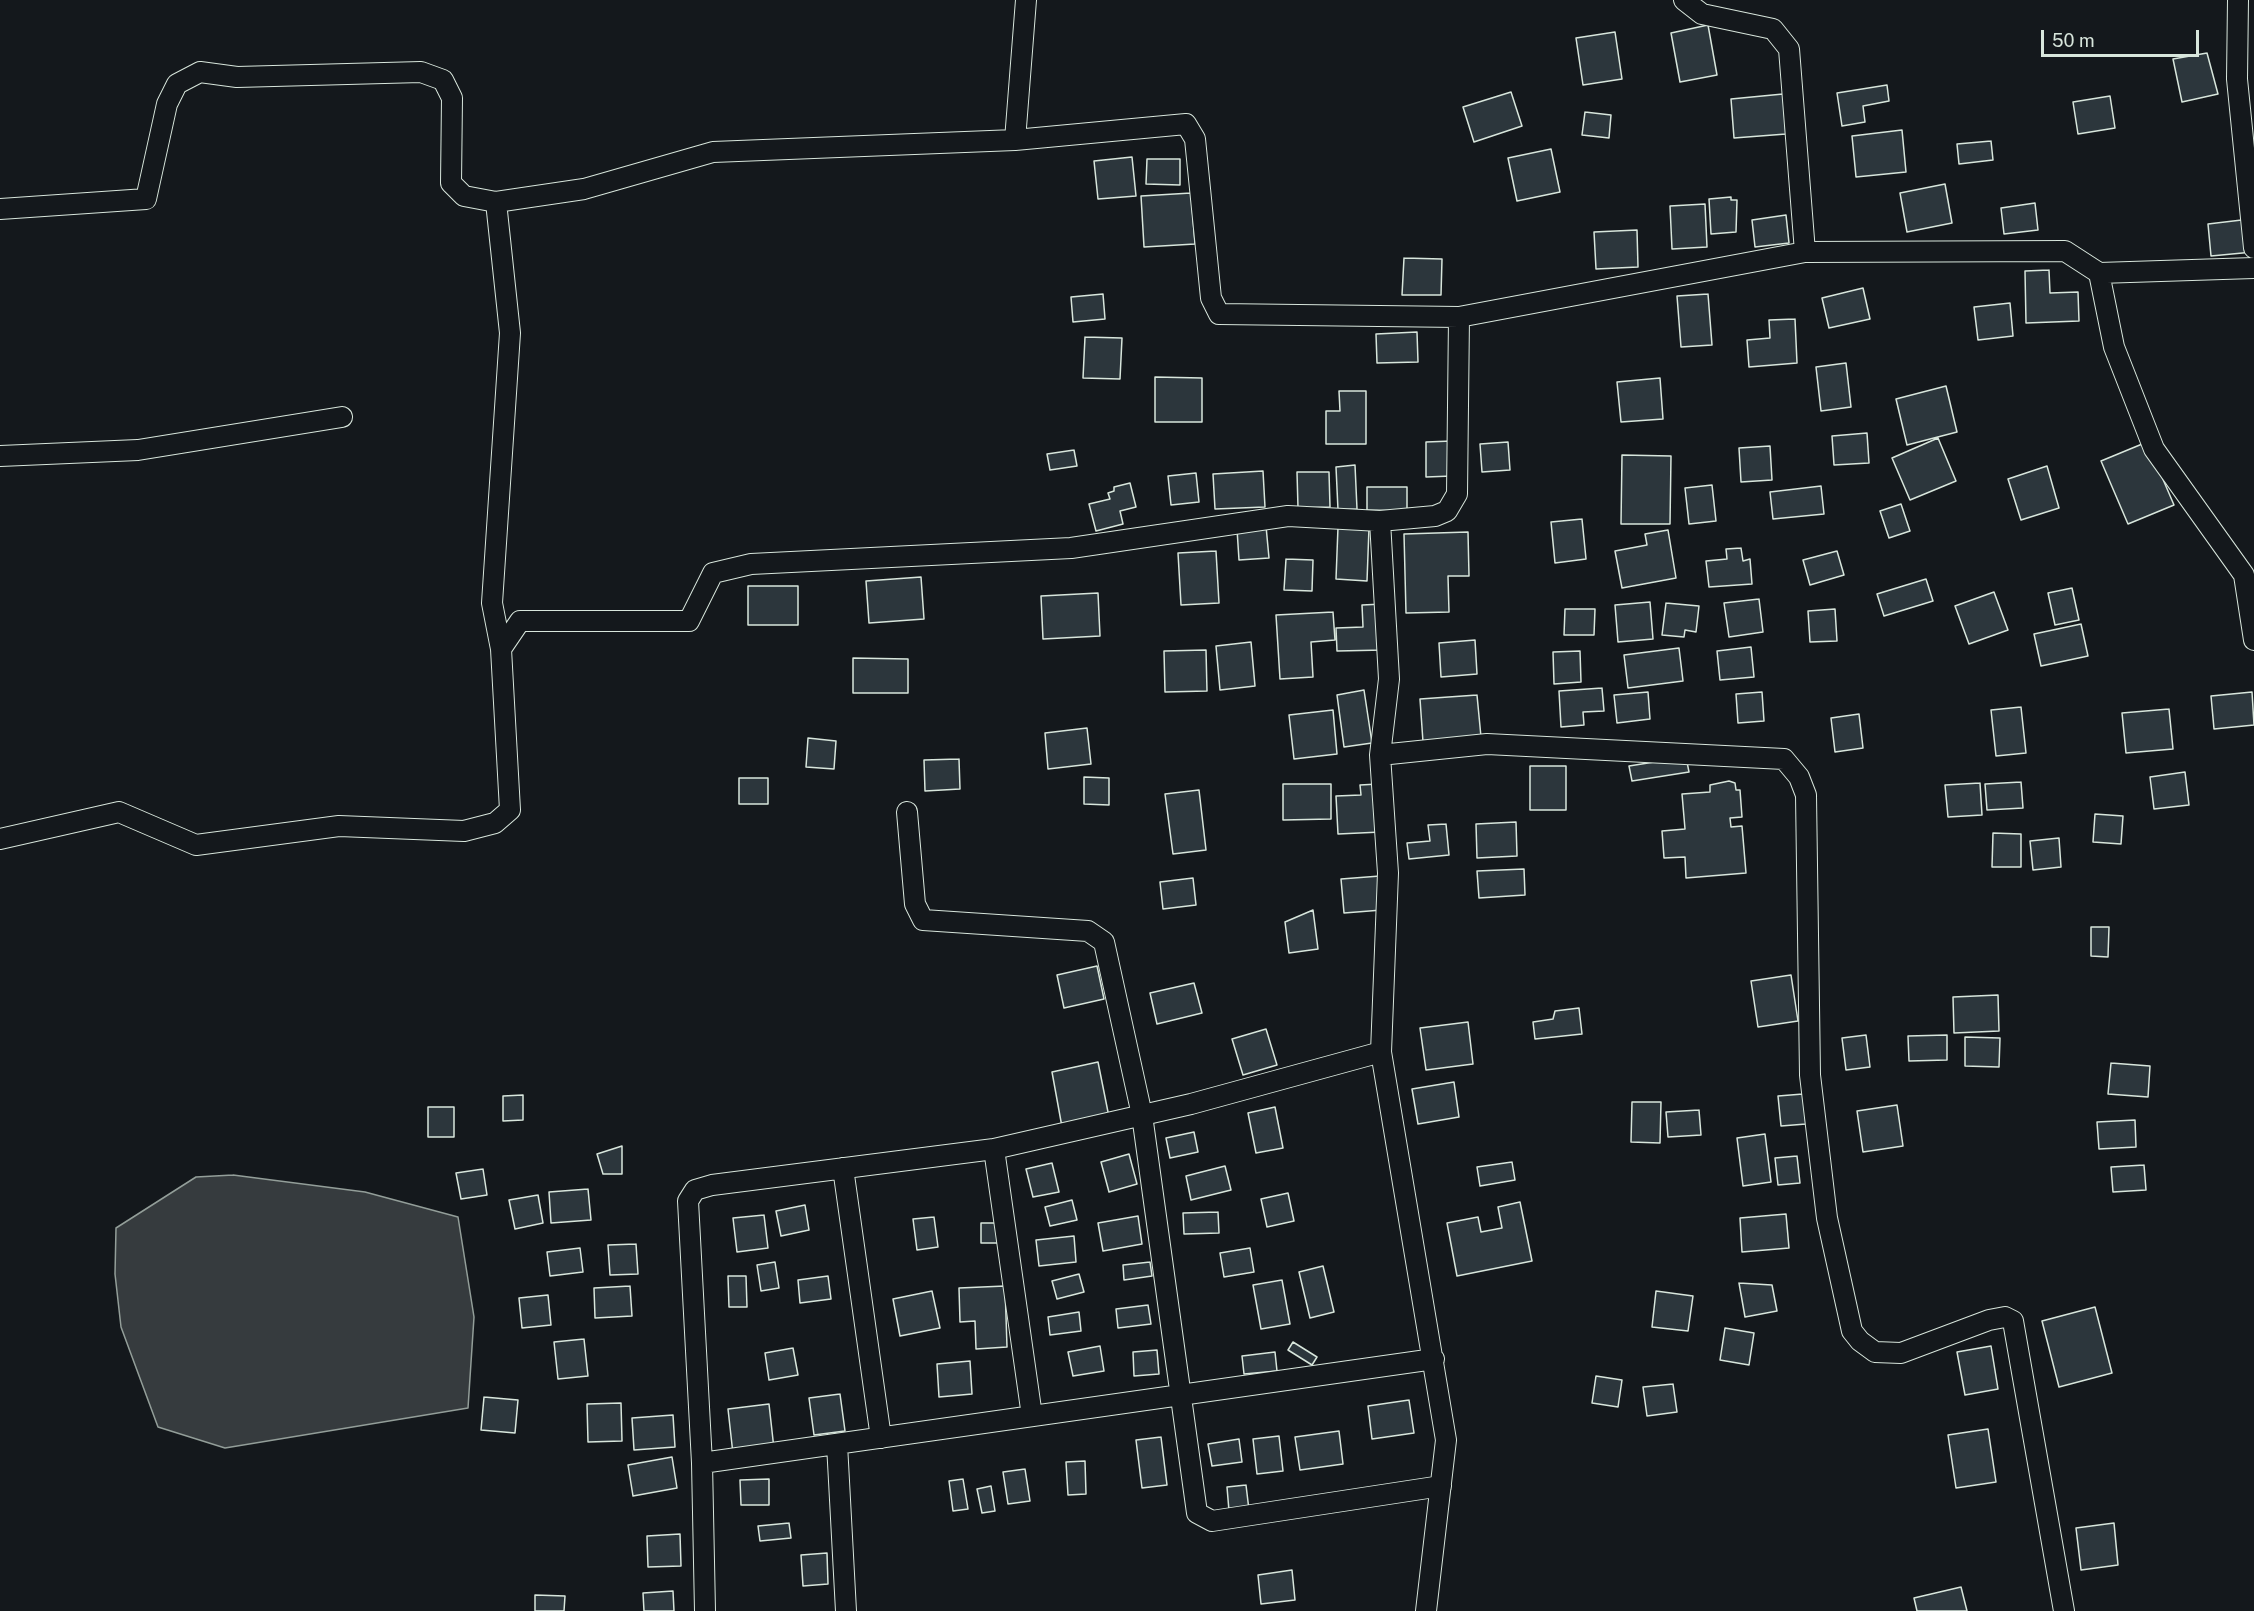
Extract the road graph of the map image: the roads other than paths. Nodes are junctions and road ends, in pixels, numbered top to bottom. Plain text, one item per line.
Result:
1 (1026, 0) edge
2 (1684, 0) edge
3 (2238, 0) edge
4 (1015, 140) junction
5 (496, 202) junction
6 (0, 208) edge
7 (2254, 248) edge
8 (1805, 252) junction
9 (2254, 268) edge
10 (2099, 273) junction
11 (1459, 317) junction
12 (342, 417) dead end
13 (0, 456) edge
14 (1380, 521) junction
15 (2254, 640) edge
16 (501, 649) junction
17 (1380, 755) junction
18 (907, 812) dead end
19 (0, 839) edge
20 (1381, 1052) junction
21 (1142, 1115) junction
22 (994, 1149) junction
23 (843, 1168) junction
24 (1434, 1359) junction
25 (1182, 1395) junction
26 (1032, 1416) junction
27 (881, 1438) junction
28 (837, 1444) junction
29 (702, 1463) junction
30 (1441, 1486) junction
31 (705, 1611) edge
32 (846, 1611) edge
33 (1426, 1611) edge
34 (2064, 1611) edge

1 - 4 street
2 - 8 street
3 - 7 street
4 - 5 street
4 - 11 street
5 - 6 street
5 - 16 street
8 - 10 street
8 - 11 street
9 - 10 street
10 - 15 street
11 - 14 street
12 - 13 street
14 - 16 street
14 - 17 street
16 - 19 street
17 - 20 street
17 - 34 street
18 - 21 street
20 - 21 street
20 - 24 street
21 - 22 street
21 - 25 street
22 - 23 street
22 - 26 street
23 - 27 street
23 - 29 street
24 - 25 street
24 - 30 street
25 - 26 street
25 - 30 street
26 - 27 street
27 - 28 street
28 - 29 street
28 - 32 street
29 - 31 street
30 - 33 street

